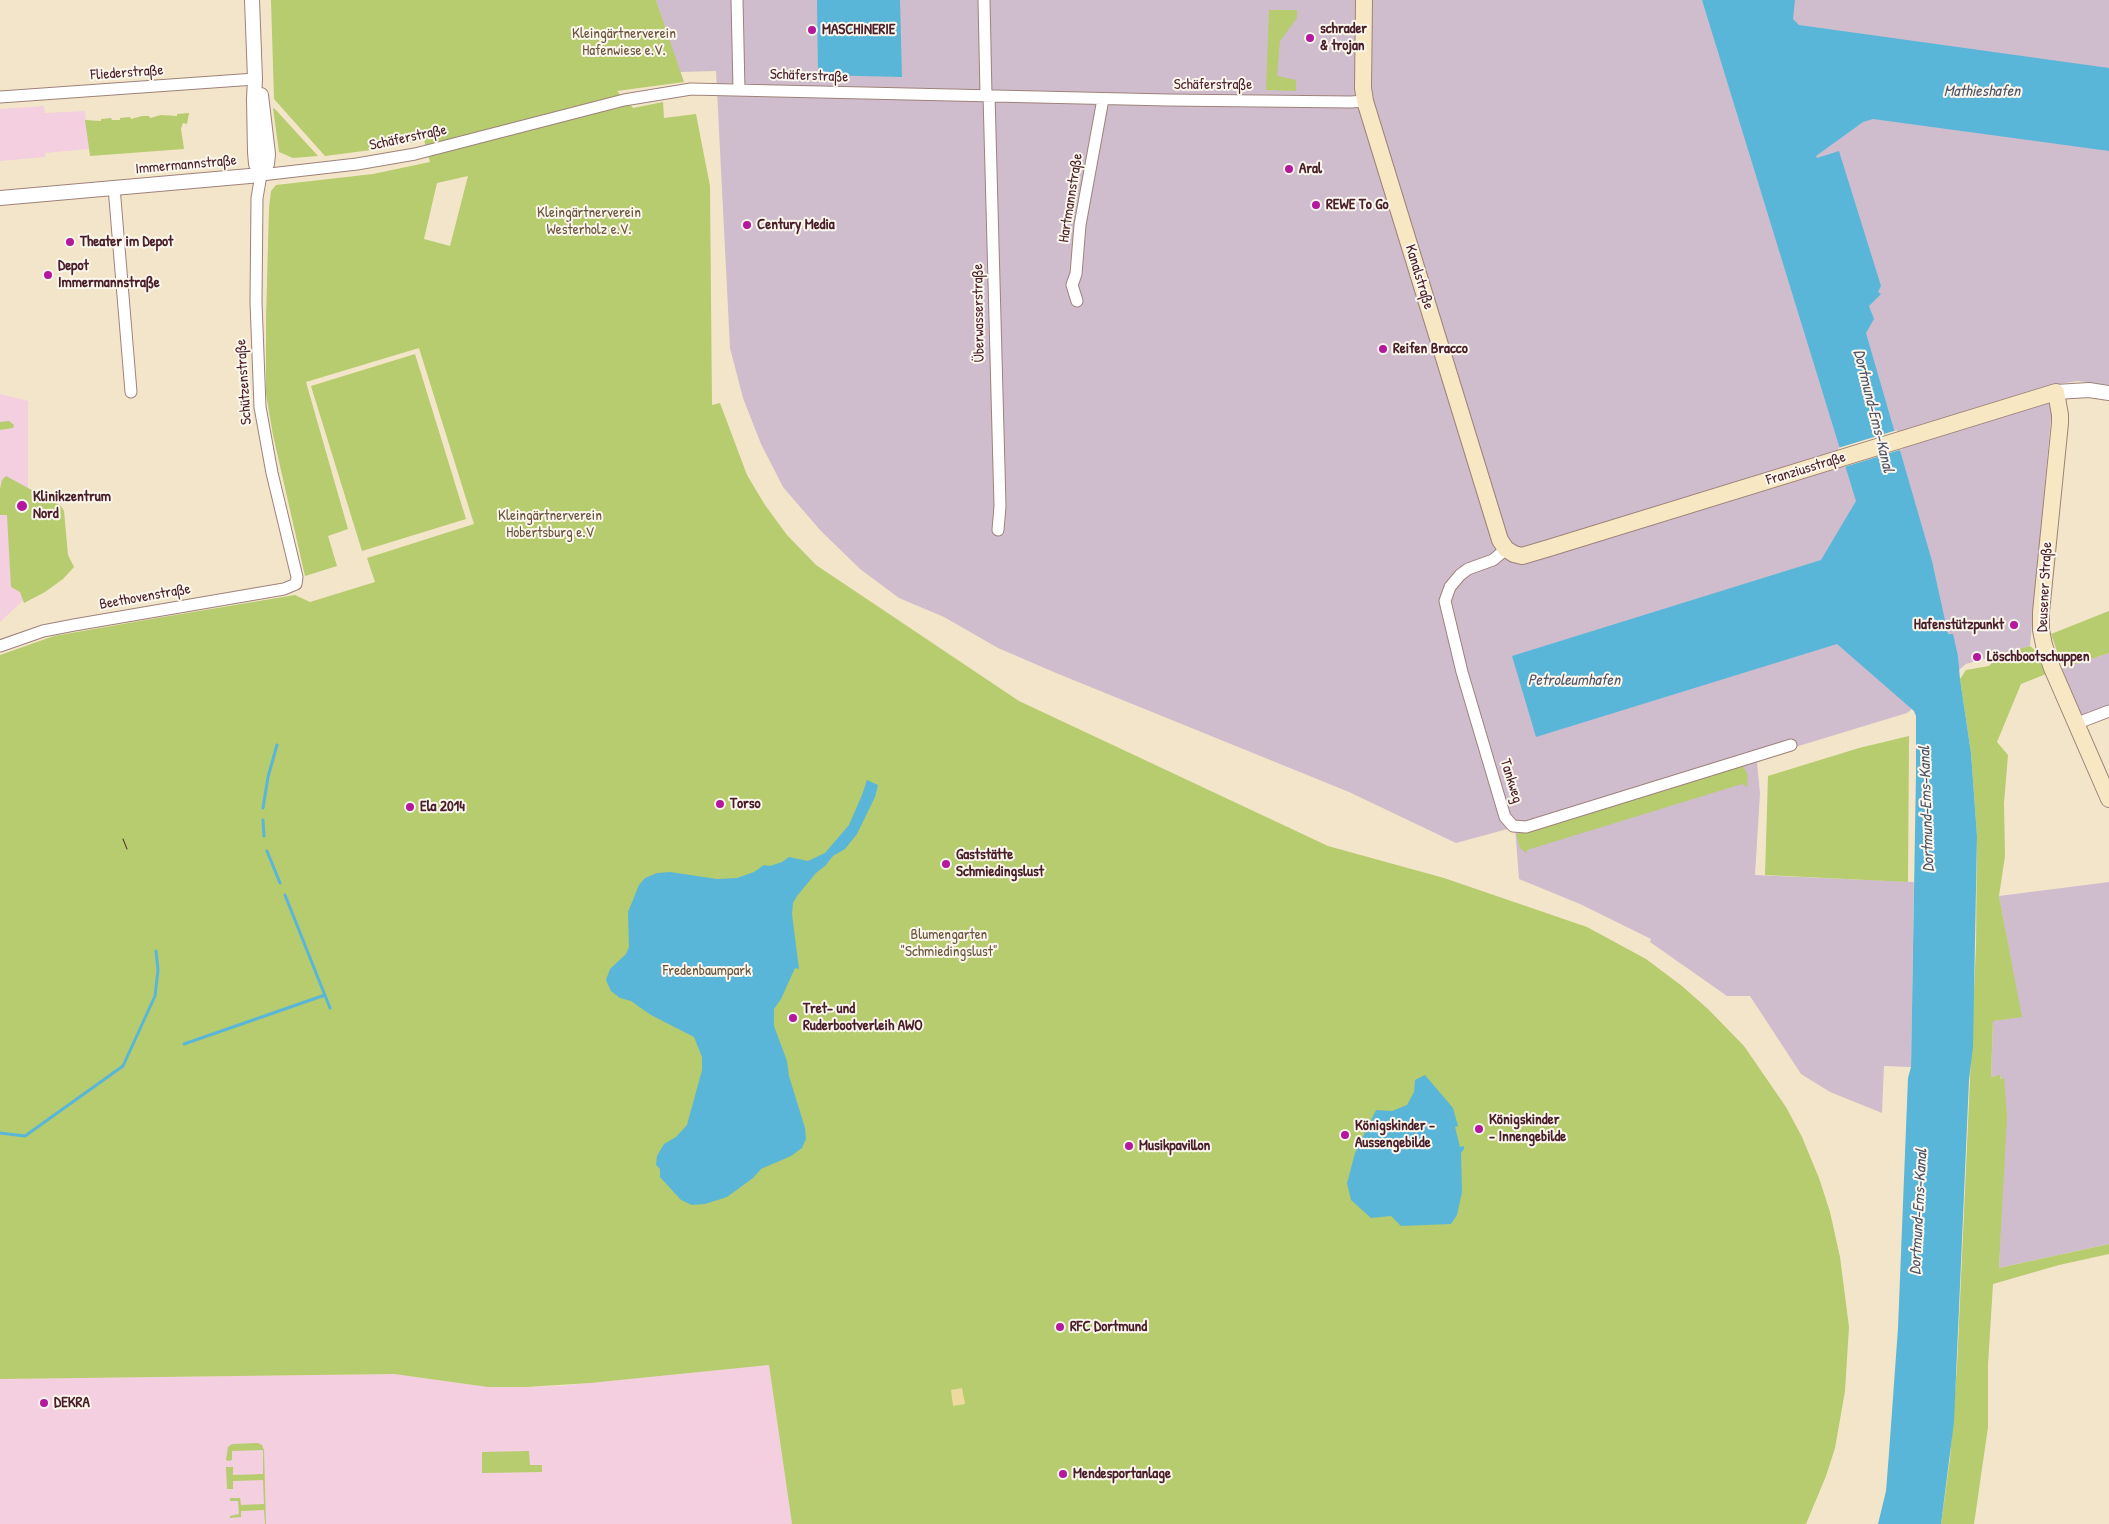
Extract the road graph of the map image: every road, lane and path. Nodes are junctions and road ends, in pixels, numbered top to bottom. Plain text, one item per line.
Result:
1 (252, 0) edge
2 (737, 0) edge
3 (984, 0) edge
4 (1364, 0) edge
5 (255, 79) junction
6 (739, 89) junction
7 (988, 95) junction
8 (0, 97) edge
9 (1103, 99) junction
10 (1365, 101) junction
11 (261, 174) junction
12 (114, 187) junction
13 (0, 198) edge
14 (1077, 301) dead end
15 (131, 392) dead end
16 (2056, 392) junction
17 (2109, 393) edge
18 (998, 530) dead end
19 (1506, 549) junction
20 (296, 584) joint
21 (0, 646) edge
22 (2109, 711) edge
23 (2075, 724) junction
24 (1791, 745) dead end
25 (2109, 800) edge

1 - 5 street, Schützenstraße
2 - 6 street
3 - 7 street, Überwasserstraße
4 - 10 main road, Kanalstraße
5 - 8 street, Fliederstraße
5 - 11 street, Schützenstraße
6 - 7 street, Schäferstraße
6 - 11 street, Schäferstraße
7 - 9 street, Schäferstraße
7 - 18 street, Überwasserstraße
9 - 10 street, Schäferstraße
9 - 14 street, Hartmannstraße
10 - 19 main road, Kanalstraße
11 - 12 street, Immermannstraße
11 - 20 street, Schützenstraße
12 - 13 street, Immermannstraße
12 - 15 street
16 - 17 street, Franziusstraße
16 - 19 main road, Franziusstraße
16 - 23 main road, Deusener Straße
19 - 24 street, Tankweg
20 - 21 street, Beethovenstraße
22 - 23 street
23 - 25 main road, Deusener Straße

